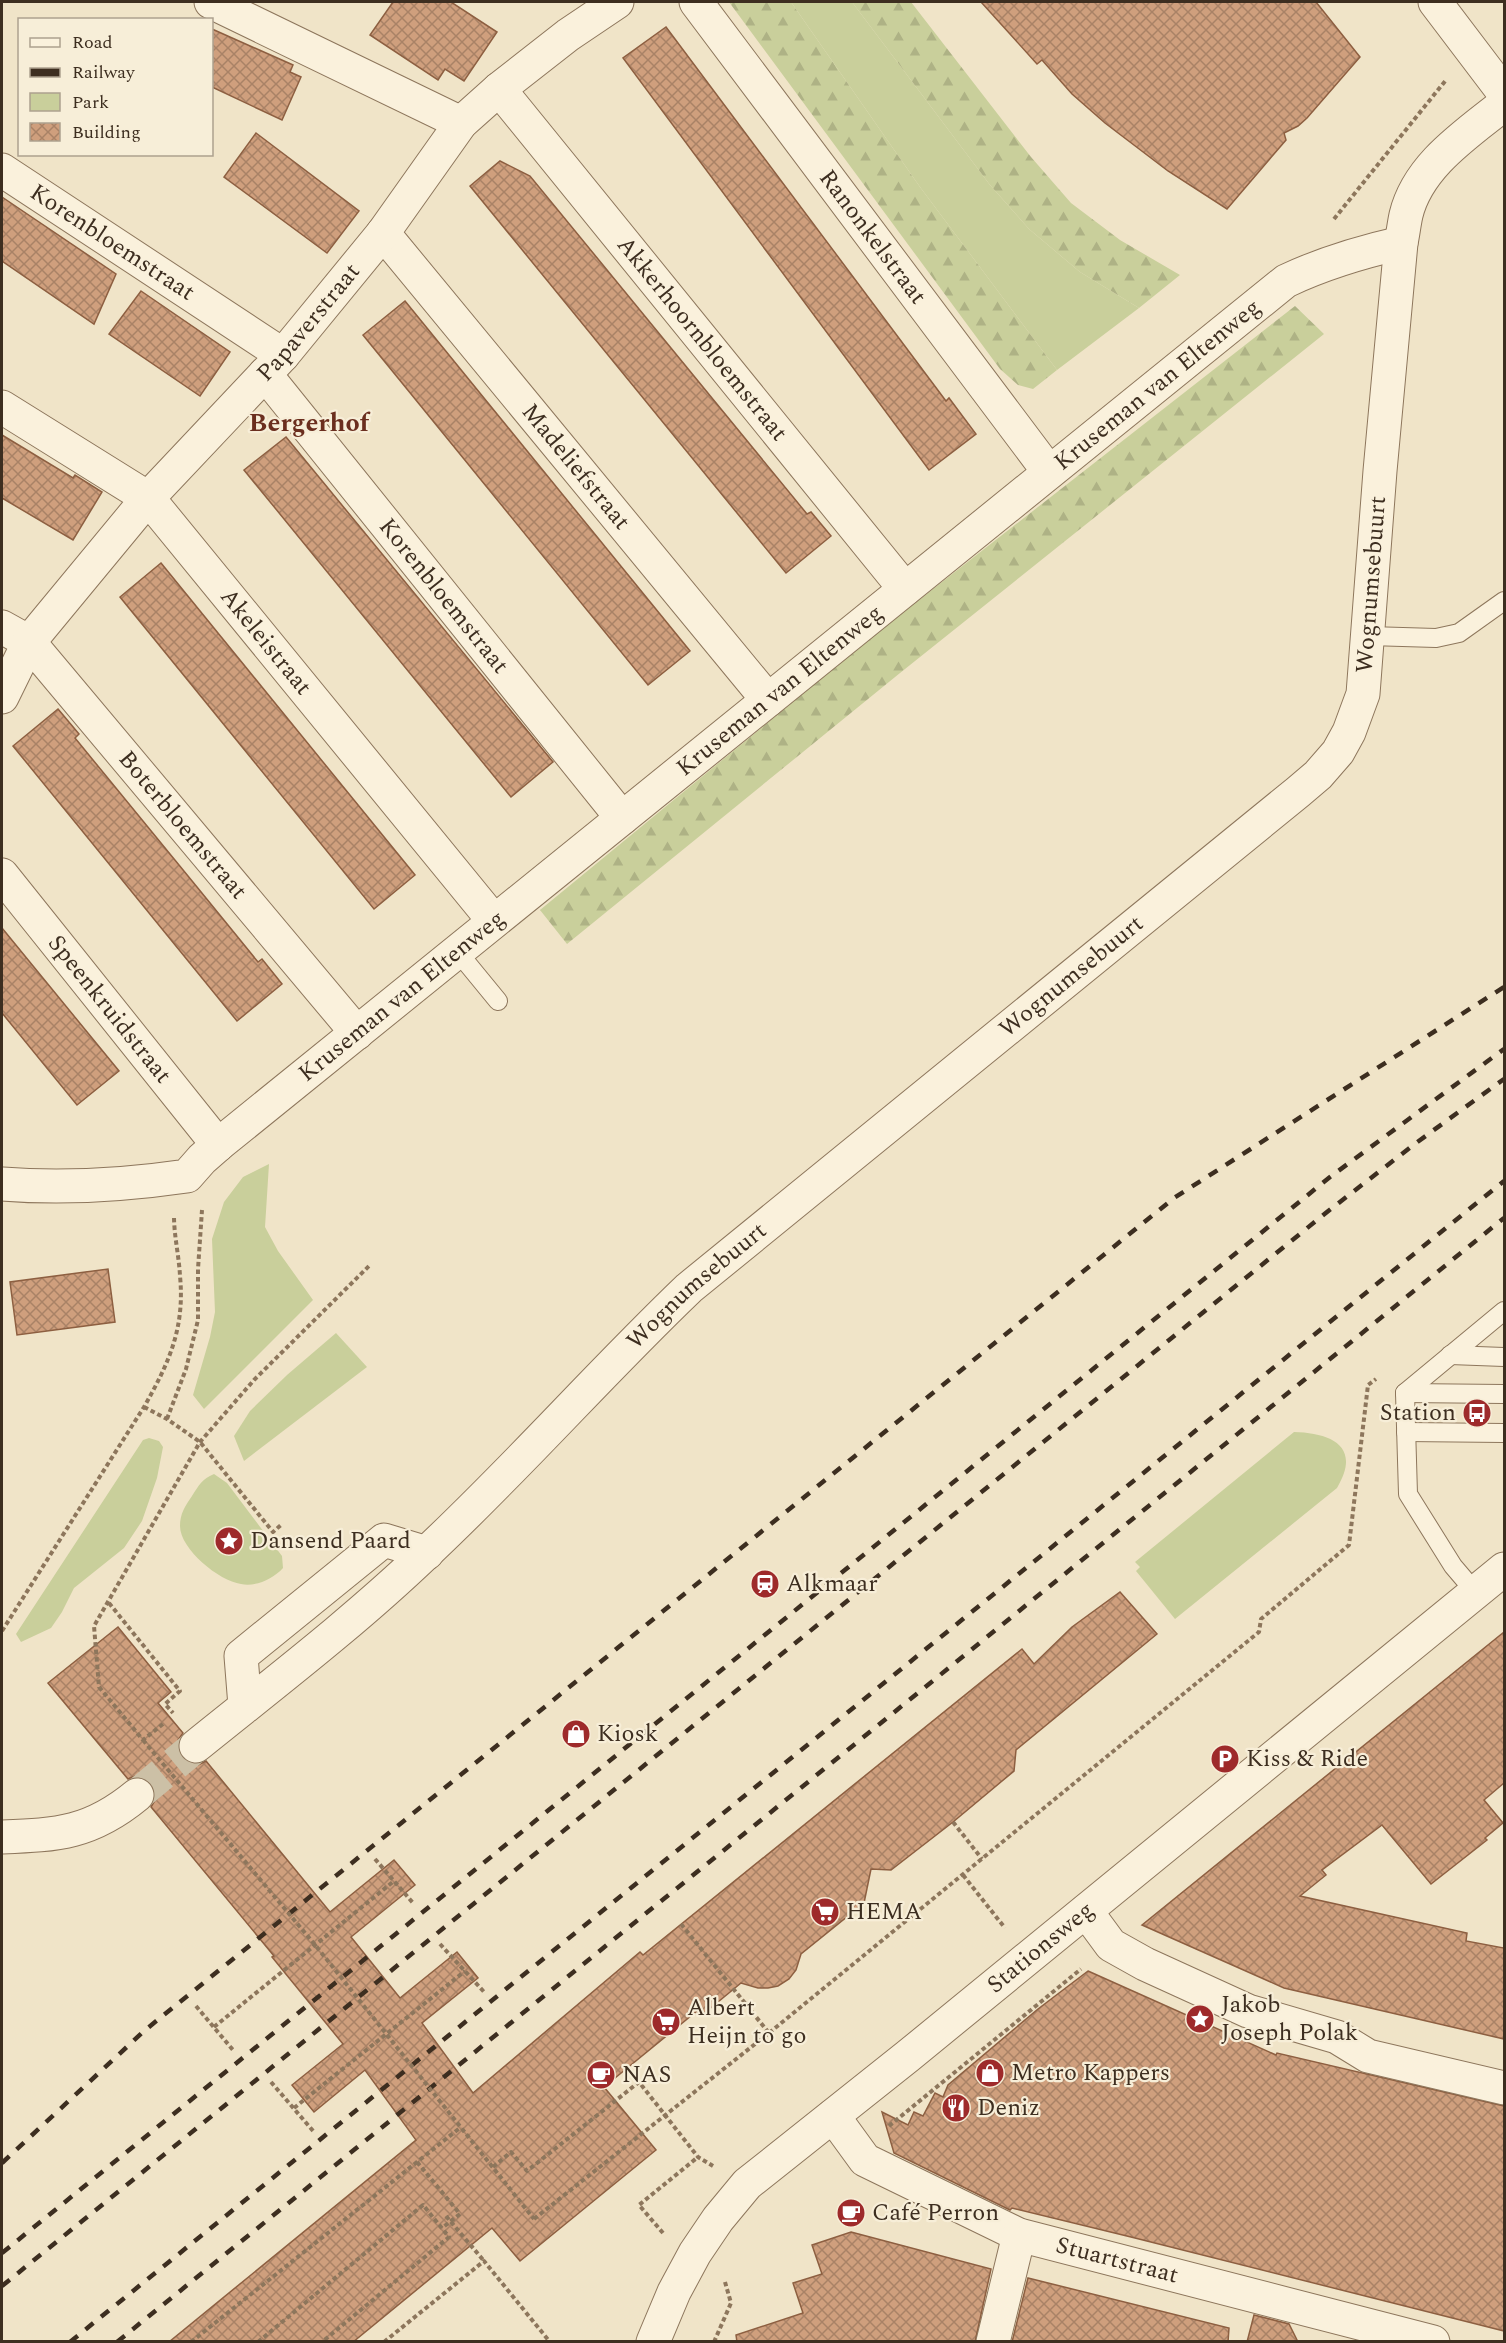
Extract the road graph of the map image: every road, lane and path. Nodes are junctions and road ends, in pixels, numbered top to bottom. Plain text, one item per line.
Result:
1 (211, 2) edge
2 (617, 2) edge
3 (696, 2) edge
4 (1435, 2) edge
5 (1446, 79) dead end
6 (499, 89) junction
7 (1504, 93) edge
8 (1504, 104) edge
9 (461, 123) junction
10 (2, 171) edge
11 (1334, 220) dead end
12 (383, 233) junction
13 (1401, 243) junction
14 (274, 364) junction
15 (2, 407) edge
16 (1049, 472) junction
17 (148, 498) junction
18 (905, 589) junction
19 (1504, 601) edge
20 (15, 635) edge
21 (1369, 636) junction
22 (2, 697) edge
23 (768, 700) junction
24 (622, 818) junction
25 (2, 875) edge
26 (494, 921) junction
27 (458, 951) junction
28 (498, 1001) dead end
29 (357, 1033) junction
30 (218, 1145) junction
31 (187, 1176) junction
32 (2, 1185) edge
33 (203, 1206) dead end
34 (371, 1264) dead end
35 (1502, 1316) edge
36 (1450, 1355) junction
37 (1504, 1357) edge
38 (1405, 1393) junction
39 (1504, 1394) edge
40 (144, 1407) junction
41 (167, 1419) junction
42 (1406, 1432) junction
43 (1504, 1433) edge
44 (200, 1442) junction
45 (1355, 1497) dead end
46 (282, 1524) dead end
47 (1504, 1569) edge
48 (1476, 1593) junction
49 (109, 1603) junction
50 (2, 1631) edge
51 (143, 1740) junction
52 (196, 1746) tunnel mouth
53 (137, 1795) tunnel mouth
54 (953, 1822) dead end
55 (2, 1837) edge
56 (982, 1858) junction
57 (375, 1859) dead end
58 (394, 1881) junction
59 (413, 1903) dead end
60 (1086, 1911) junction
61 (681, 1924) dead end
62 (440, 1944) dead end
63 (1111, 1945) junction
64 (316, 1946) junction
65 (465, 1971) junction
66 (485, 1993) dead end
67 (196, 2006) dead end
68 (214, 2027) junction
69 (769, 2033) junction
70 (387, 2035) junction
71 (233, 2050) dead end
72 (271, 2082) dead end
73 (1504, 2088) edge
74 (294, 2108) junction
75 (666, 2116) junction
76 (833, 2116) junction
77 (461, 2127) junction
78 (314, 2132) dead end
79 (698, 2157) dead end
80 (865, 2160) junction
81 (417, 2162) junction
82 (493, 2167) junction
83 (446, 2216) dead end
84 (442, 2228) junction
85 (1019, 2235) junction
86 (484, 2261) junction
87 (191, 2342) edge
88 (258, 2342) edge
89 (322, 2342) edge
90 (384, 2342) edge
91 (550, 2342) edge
92 (654, 2342) edge
93 (993, 2342) edge
94 (1433, 2342) edge

1 - 9 street
2 - 6 street, Papaverstraat
3 - 16 street, Ranonkelstraat
4 - 7 street
5 - 11 path
6 - 9 street, Papaverstraat
6 - 18 street, Akkerhoornbloemstraat
8 - 13 street
9 - 12 street, Papaverstraat
10 - 14 street, Korenbloemstraat
12 - 14 street, Papaverstraat
12 - 23 street, Madeliefstraat
13 - 16 street, Kruseman van Eltenweg
13 - 21 street, Wognumsebuurt
14 - 17 street, Papaverstraat
14 - 24 street, Korenbloemstraat
15 - 17 street, Akeleistraat
16 - 18 street, Kruseman van Eltenweg
17 - 20 street, Papaverstraat
17 - 26 street, Akeleistraat
18 - 23 street, Kruseman van Eltenweg
19 - 21 lane
20 - 22 street, Papaverstraat
20 - 29 street, Boterbloemstraat
21 - 52 street, Wognumsebuurt
23 - 24 street, Kruseman van Eltenweg
24 - 26 street, Kruseman van Eltenweg
25 - 30 street, Speenkruidstraat
26 - 27 street, Kruseman van Eltenweg
27 - 28 lane
27 - 29 street, Kruseman van Eltenweg
29 - 30 street, Kruseman van Eltenweg
30 - 31 street, Kruseman van Eltenweg
31 - 32 street
31 - 40 path
33 - 41 path
34 - 44 path
35 - 36 lane
36 - 37 lane
36 - 38 lane
38 - 39 lane
38 - 42 lane
40 - 41 path
40 - 50 path
41 - 44 path
42 - 43 lane
42 - 48 lane
44 - 46 path
44 - 49 path
45 - 56 path
47 - 48 street, Stationsweg
48 - 60 street, Stationsweg
49 - 51 path
49 - 51 path
51 - 64 path, bridge
53 - 55 street
54 - 56 path
56 - 69 path
57 - 58 path
58 - 59 path
58 - 64 path
60 - 63 street
60 - 76 street, Stationsweg
61 - 69 path
62 - 65 path
63 - 73 street
63 - 80 path, Stationsweg
64 - 68 path
64 - 70 path, bridge
65 - 66 path
65 - 70 path
67 - 68 path
68 - 71 path
69 - 75 path
70 - 74 path
70 - 77 path, bridge
72 - 74 path
74 - 78 path
75 - 79 path
75 - 82 path
75 - 82 path, bridge
76 - 80 street, Stuartstraat
76 - 92 street, Stationsweg
77 - 81 path
77 - 82 path, bridge
80 - 85 street, Stuartstraat
81 - 84 path
81 - 87 path
83 - 86 path
84 - 88 path
84 - 89 path
85 - 93 street
85 - 94 street, Stuartstraat
86 - 90 path
86 - 91 path

